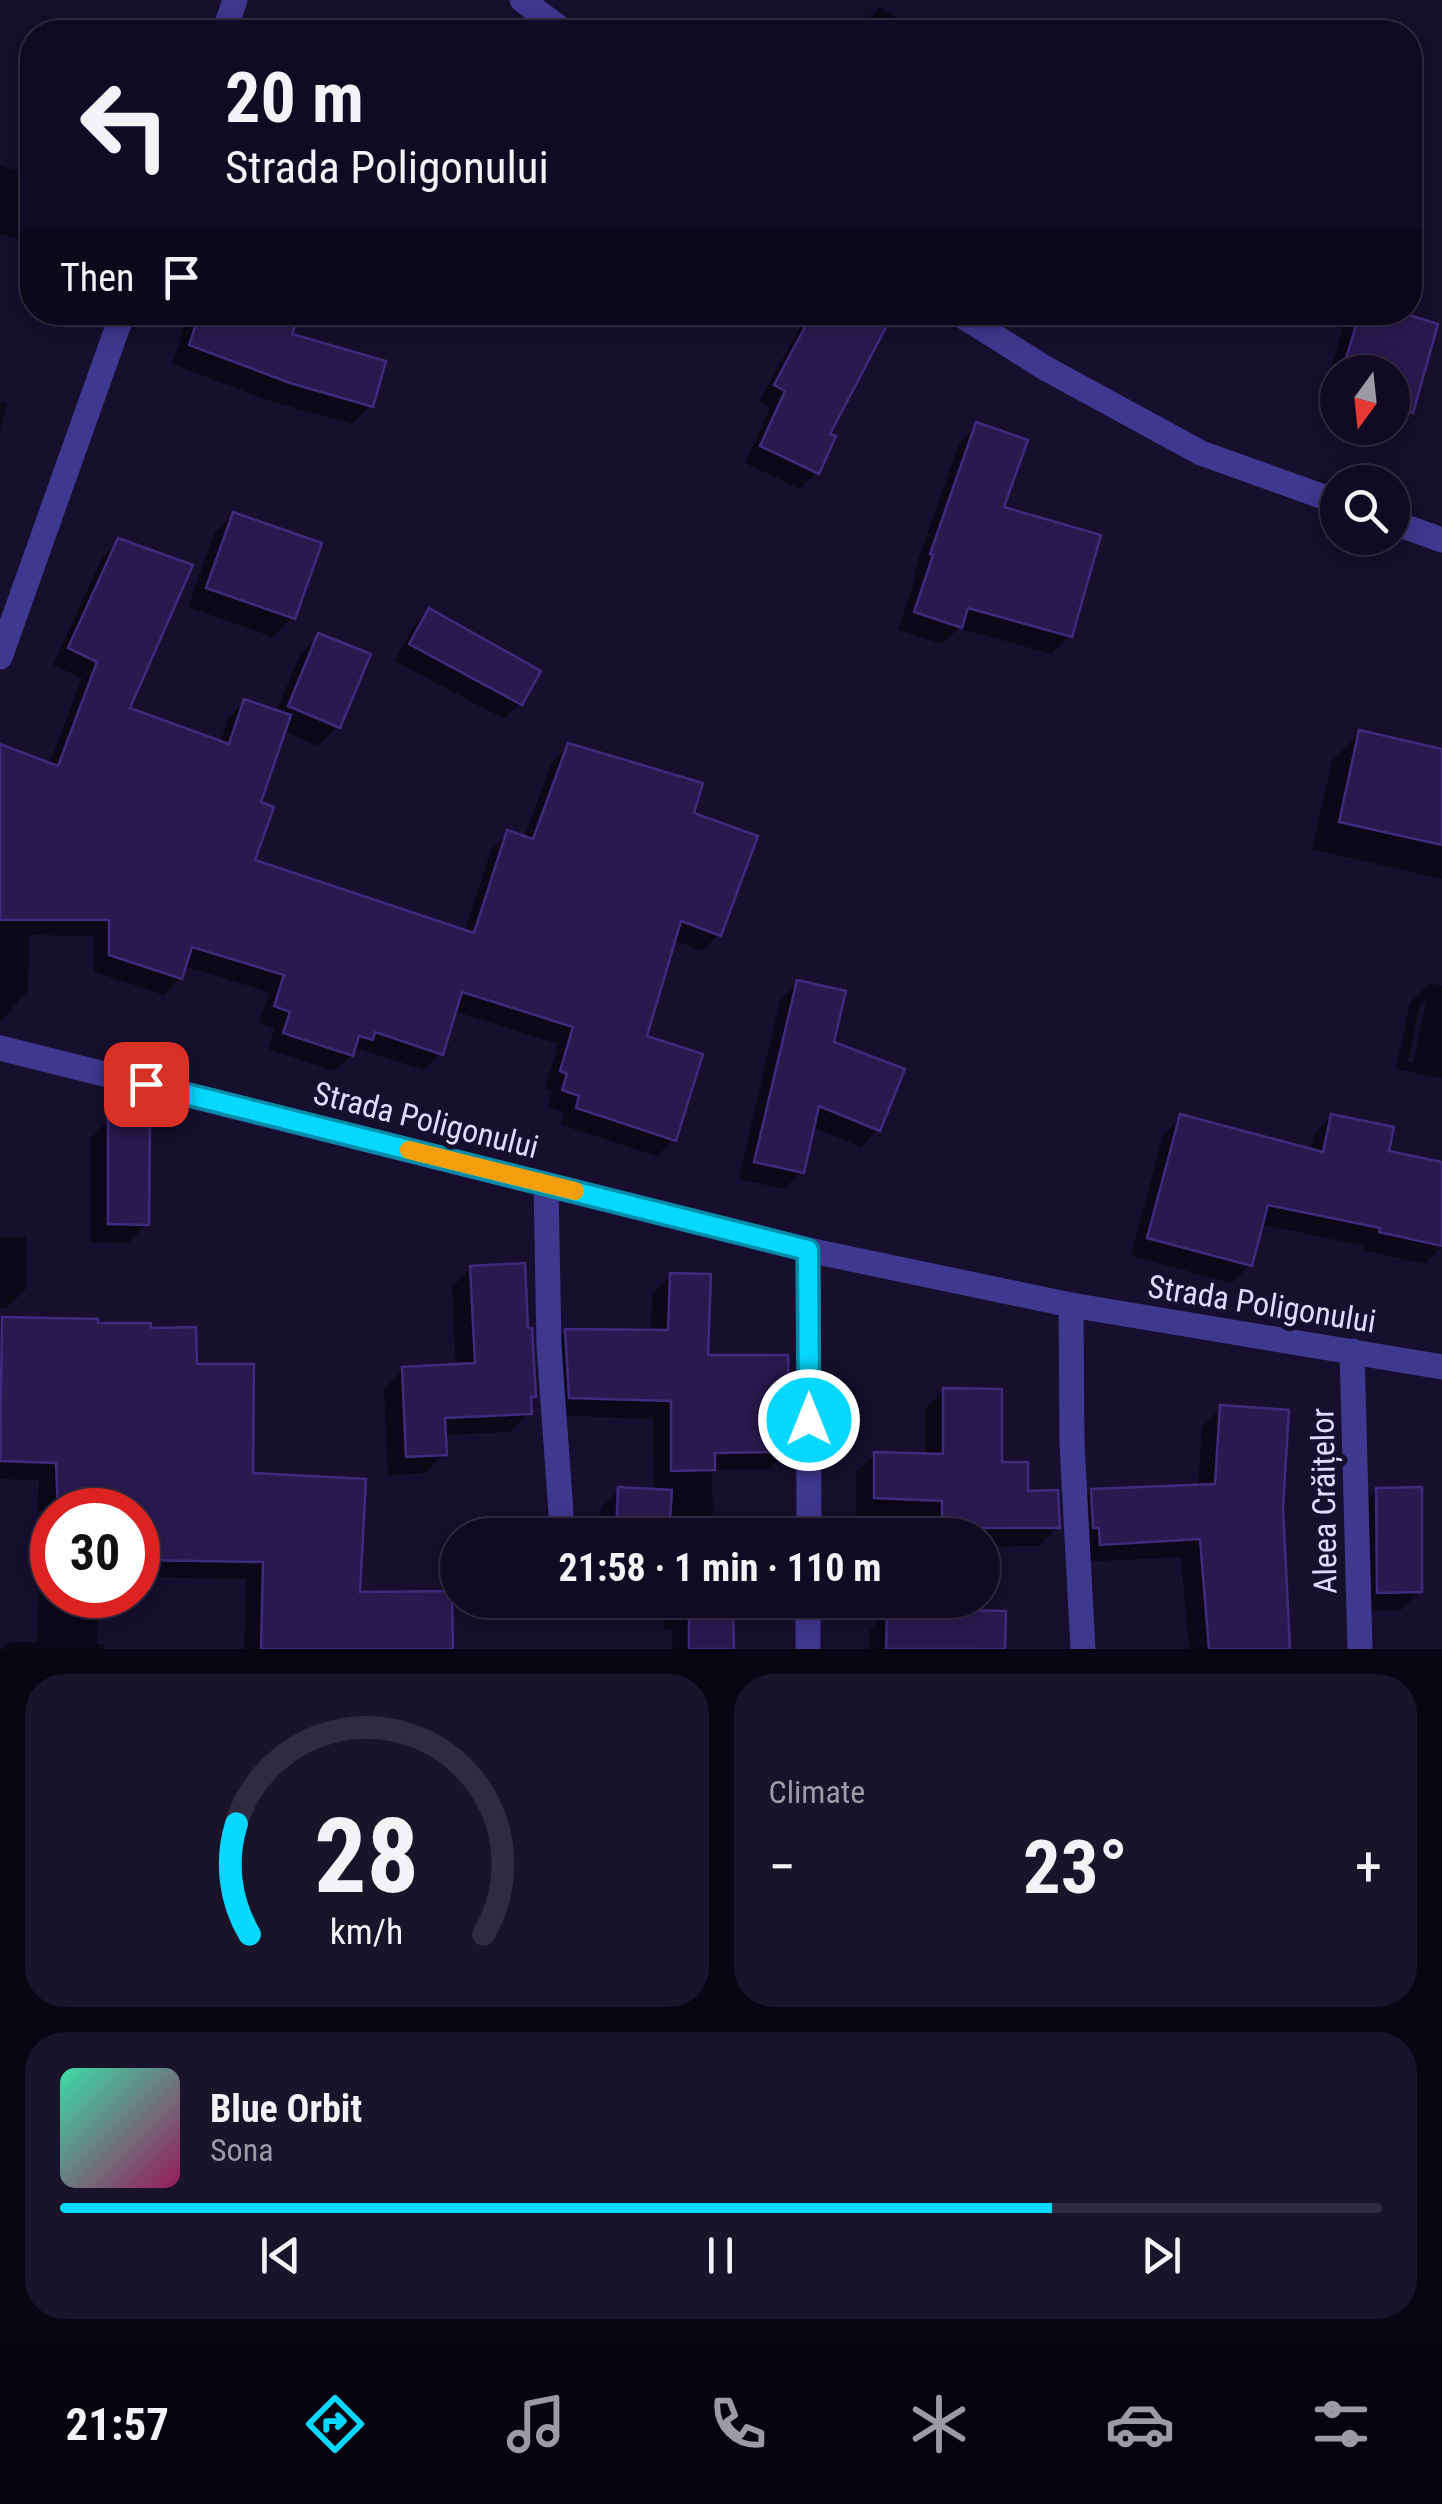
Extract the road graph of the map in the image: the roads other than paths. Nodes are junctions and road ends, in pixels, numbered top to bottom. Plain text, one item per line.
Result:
1 (522, 0) edge
2 (549, 20) edge
3 (119, 325) edge
4 (977, 325) edge
5 (1320, 495) edge
6 (1410, 528) edge
7 (1442, 540) edge
8 (0, 657) edge
9 (0, 1048) edge
10 (546, 1184) junction
11 (808, 1250) junction
12 (1071, 1306) junction
13 (1352, 1351) junction
14 (1442, 1367) edge
15 (561, 1513) dead end
16 (808, 1518) edge
17 (808, 1618) edge
18 (808, 1649) edge
19 (1083, 1649) edge
20 (1360, 1649) edge

1 - 2 street
3 - 8 street
4 - 5 street
6 - 7 street
9 - 10 street, Strada Poligonului
10 - 11 street, Strada Poligonului
10 - 15 street
11 - 12 street, Strada Poligonului
11 - 16 street
12 - 13 street, Strada Poligonului
12 - 19 street
13 - 14 street, Strada Poligonului
13 - 20 street, Aleea Crăițelor
17 - 18 street

